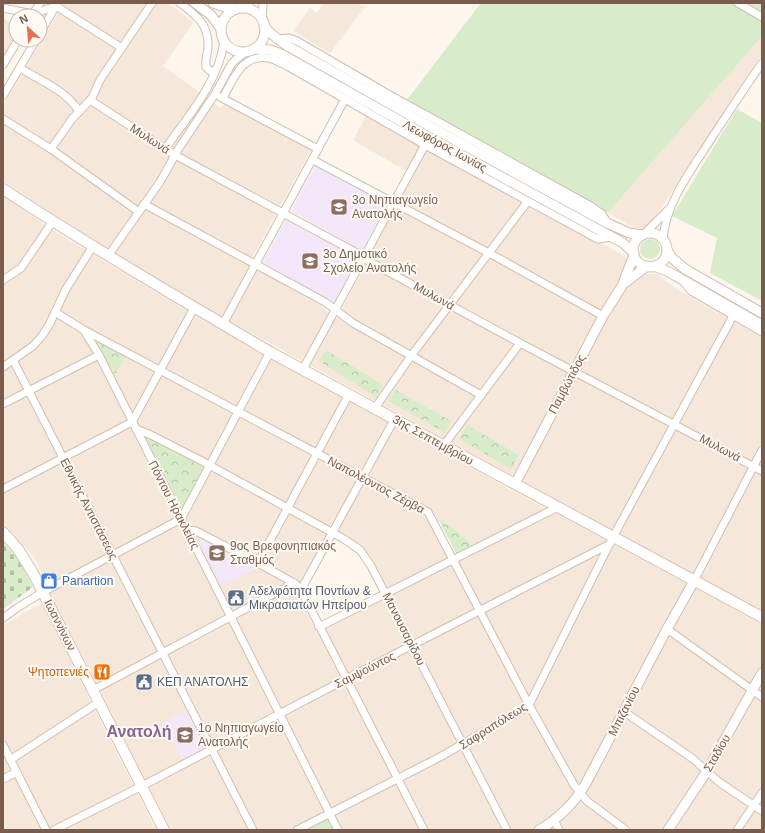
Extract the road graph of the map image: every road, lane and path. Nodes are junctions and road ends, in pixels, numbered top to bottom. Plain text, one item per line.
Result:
1 (152, 3) edge
2 (180, 3) edge
3 (195, 3) edge
4 (213, 3) edge
5 (263, 3) edge
6 (738, 3) edge
7 (57, 4) edge
8 (242, 7) edge
9 (762, 17) edge
10 (48, 19) edge
11 (263, 23) junction
12 (221, 29) junction
13 (224, 41) junction
14 (13, 48) edge
15 (31, 48) edge
16 (122, 48) junction
17 (249, 50) junction
18 (762, 63) edge
19 (3, 65) edge
20 (20, 68) junction
21 (214, 74) junction
22 (215, 94) junction
23 (3, 96) edge
24 (223, 98) junction
25 (90, 100) junction
26 (345, 100) junction
27 (79, 112) junction
28 (3, 119) edge
29 (425, 145) junction
30 (165, 148) junction
31 (51, 149) junction
32 (318, 149) junction
33 (175, 155) junction
34 (312, 160) junction
35 (3, 188) edge
36 (528, 201) junction
37 (393, 202) junction
38 (144, 204) junction
39 (672, 205) junction
40 (139, 212) junction
41 (284, 213) junction
42 (53, 221) junction
43 (643, 235) junction
44 (612, 237) junction
45 (663, 239) junction
46 (93, 246) junction
47 (667, 250) junction
48 (488, 253) junction
49 (634, 254) junction
50 (108, 256) junction
51 (364, 257) junction
52 (255, 264) junction
53 (650, 266) junction
54 (3, 280) edge
55 (682, 280) junction
56 (622, 286) junction
57 (450, 305) junction
58 (194, 308) junction
59 (335, 311) junction
60 (55, 312) junction
61 (762, 313) edge
62 (603, 316) junction
63 (733, 316) junction
64 (222, 324) junction
65 (762, 325) edge
66 (84, 330) junction
67 (762, 332) edge
68 (520, 343) junction
69 (270, 352) junction
70 (99, 355) junction
71 (411, 356) junction
72 (13, 360) junction
73 (3, 367) edge
74 (303, 369) junction
75 (160, 370) junction
76 (574, 371) junction
77 (29, 391) junction
78 (349, 394) junction
79 (481, 395) junction
80 (3, 404) edge
81 (375, 408) junction
82 (238, 412) junction
83 (395, 418) junction
84 (675, 424) junction
85 (134, 425) junction
86 (444, 445) junction
87 (762, 450) edge
88 (317, 453) junction
89 (63, 458) junction
90 (210, 466) junction
91 (754, 466) junction
92 (762, 471) edge
93 (363, 477) junction
94 (515, 484) junction
95 (3, 489) edge
96 (558, 508) junction
97 (288, 509) junction
98 (181, 520) junction
99 (187, 530) junction
100 (3, 532) edge
101 (333, 533) junction
102 (612, 541) junction
103 (113, 555) junction
104 (453, 560) junction
105 (258, 563) junction
106 (694, 581) junction
107 (294, 583) junction
108 (301, 590) junction
109 (43, 592) junction
110 (386, 594) junction
111 (480, 611) junction
112 (231, 617) junction
113 (762, 617) edge
114 (3, 618) edge
115 (319, 627) junction
116 (667, 629) junction
117 (412, 645) junction
118 (163, 653) junction
119 (762, 673) edge
120 (346, 679) junction
121 (93, 690) junction
122 (753, 690) junction
123 (762, 696) edge
124 (99, 702) junction
125 (529, 705) junction
126 (624, 711) junction
127 (280, 714) junction
128 (3, 745) edge
129 (463, 745) junction
130 (212, 750) junction
131 (10, 760) junction
132 (707, 771) junction
133 (17, 772) junction
134 (3, 779) edge
135 (397, 779) junction
136 (142, 786) junction
137 (580, 793) junction
138 (762, 793) edge
139 (754, 805) junction
140 (762, 811) edge
141 (330, 814) junction
142 (554, 820) junction
143 (46, 830) edge
144 (54, 830) edge
145 (164, 830) edge
146 (253, 830) edge
147 (297, 830) edge
148 (338, 830) edge
149 (424, 830) edge
150 (507, 830) edge
151 (539, 830) edge
152 (559, 830) edge
153 (626, 830) edge
154 (668, 830) edge
155 (737, 830) edge

1 - 16 street
2 - 21 street
3 - 12 street
4 - 8 street, Λεωφόρος Ιωνίας
5 - 11 street
6 - 9 street
7 - 10 street
7 - 16 street
8 - 11 street, Λεωφόρος Ιωνίας
8 - 12 street
11 - 17 street
11 - 43 street, Λεωφόρος Ιωνίας
12 - 13 street
13 - 17 street, Λεωφόρος Ιωνίας
13 - 21 street
14 - 19 street
15 - 20 street
16 - 25 street
17 - 22 street
17 - 44 street, Λεωφόρος Ιωνίας
18 - 39 street
20 - 23 street
20 - 27 street
21 - 30 street
22 - 24 street
22 - 33 street
24 - 26 street
24 - 32 street
25 - 27 street
25 - 30 street, Μυλωνά
26 - 29 street
26 - 32 street
27 - 31 street
28 - 31 street
29 - 36 street
29 - 37 street
30 - 33 street, Μυλωνά
31 - 40 street
32 - 34 street
33 - 38 street
33 - 41 street, Μυλωνά
34 - 37 street
34 - 41 street
35 - 42 main road, 3ης Σεπτεμβρίου
36 - 44 street
36 - 48 street
37 - 48 street
37 - 51 street
38 - 40 street
38 - 52 street
39 - 43 street
39 - 45 street
40 - 50 street
41 - 51 street, Μυλωνά
41 - 52 street
42 - 46 main road, 3ης Σεπτεμβρίου
42 - 54 street
43 - 45 street
43 - 49 street
44 - 49 street, Λεωφόρος Ιωνίας
45 - 47 street
46 - 50 main road, 3ης Σεπτεμβρίου
46 - 60 street
47 - 53 street
47 - 61 street
48 - 57 street
48 - 62 street
49 - 53 street
49 - 56 street, Παμβώτιδος
50 - 58 main road, 3ης Σεπτεμβρίου
51 - 57 street, Μυλωνά
51 - 59 street
52 - 59 street
52 - 64 street
53 - 55 street
53 - 56 street, Παμβώτιδος
55 - 63 street
55 - 65 street
56 - 62 street, Παμβώτιδος
57 - 68 street, Μυλωνά
57 - 71 street
58 - 64 main road, 3ης Σεπτεμβρίου
58 - 75 street
59 - 71 street
59 - 74 street
60 - 66 street, Ναπολέοντος Ζέρβα
60 - 72 street
62 - 76 street, Παμβώτιδος
63 - 67 street
63 - 84 street, Σαφραπόλεως
64 - 69 main road, 3ης Σεπτεμβρίου
66 - 70 street, Πόντου Ηρακλείας
66 - 75 street, Ναπολέοντος Ζέρβα
68 - 76 street, Μυλωνά
68 - 79 street
69 - 74 main road, 3ης Σεπτεμβρίου
69 - 82 street
70 - 77 street
70 - 85 street, Πόντου Ηρακλείας
71 - 79 street
71 - 81 street
72 - 73 street
72 - 77 street, Εθνικής Αντιστάσεως
74 - 78 main road, 3ης Σεπτεμβρίου
75 - 82 street, Ναπολέοντος Ζέρβα
75 - 85 street
76 - 84 street, Μυλωνά
76 - 94 street, Παμβώτιδος
77 - 80 street
77 - 89 street, Εθνικής Αντιστάσεως
78 - 81 main road, 3ης Σεπτεμβρίου
78 - 88 street
79 - 86 street
81 - 83 main road, 3ης Σεπτεμβρίου
82 - 88 street, Ναπολέοντος Ζέρβα
82 - 90 street
83 - 86 main road, 3ης Σεπτεμβρίου
83 - 93 street
84 - 91 street, Μυλωνά
84 - 102 street, Σαφραπόλεως
85 - 89 street
85 - 90 street, Μανουσαρίδου
85 - 98 street, Πόντου Ηρακλείας
86 - 94 main road, 3ης Σεπτεμβρίου
87 - 91 street
88 - 93 street, Ναπολέοντος Ζέρβα
88 - 97 street
89 - 95 street
89 - 103 street, Εθνικής Αντιστάσεως
90 - 97 street, Μανουσαρίδου
90 - 98 street
91 - 92 street, Μυλωνά
91 - 106 street
93 - 101 street
93 - 104 street, Ναπολέοντος Ζέρβα
94 - 96 main road, 3ης Σεπτεμβρίου
96 - 102 main road, 3ης Σεπτεμβρίου
96 - 104 street
97 - 101 street, Μανουσαρίδου
97 - 105 street
98 - 99 street, Πόντου Ηρακλείας
98 - 103 street
99 - 105 street
99 - 112 street, Πόντου Ηρακλείας
100 - 109 main road, Ιωαννίνων
101 - 108 street
101 - 110 street, Μανουσαρίδου
102 - 106 main road, 3ης Σεπτεμβρίου
102 - 111 street, Σαμψούντος
102 - 125 street, Σαφραπόλεως
103 - 109 street
103 - 118 street, Εθνικής Αντιστάσεως
104 - 110 street
104 - 111 street, Ναπολέοντος Ζέρβα
105 - 107 street
106 - 113 main road, 3ης Σεπτεμβρίου
106 - 116 street, Μπιζανίου
107 - 108 street
107 - 112 street
108 - 115 street
109 - 114 street
109 - 121 main road, Ιωαννίνων
110 - 115 street
110 - 117 street, Μανουσαρίδου
111 - 117 street, Σαμψούντος
111 - 125 street, Ναπολέοντος Ζέρβα
112 - 118 street
112 - 127 street, Πόντου Ηρακλείας
115 - 120 street
116 - 122 street
116 - 126 street, Μπιζανίου
117 - 120 street, Σαμψούντος
117 - 129 street, Μανουσαρίδου
118 - 121 street
118 - 130 street, Εθνικής Αντιστάσεως
119 - 122 street, Σταδίου
120 - 127 street, Σαμψούντος
120 - 135 street
121 - 124 main road, Ιωαννίνων
122 - 123 street
122 - 132 street, Σταδίου
124 - 131 street
124 - 136 main road, Ιωαννίνων
125 - 129 street, Σαφραπόλεως
125 - 137 street, Ναπολέοντος Ζέρβα
126 - 132 street
126 - 137 street, Μπιζανίου
127 - 130 street, Σαμψούντος
127 - 141 street, Πόντου Ηρακλείας
128 - 131 street
129 - 135 street, Σαφραπόλεως
129 - 150 street, Μανουσαρίδου
130 - 136 street, Σαμψούντος
130 - 146 street, Εθνικής Αντιστάσεως
131 - 133 street
132 - 139 street
132 - 154 street, Σταδίου
133 - 134 street
133 - 143 street
135 - 141 street, Σαφραπόλεως
135 - 149 street
136 - 144 street, Σαμψούντος
136 - 145 main road, Ιωαννίνων
137 - 142 street, Μπιζανίου
137 - 153 street, Ναπολέοντος Ζέρβα
138 - 139 street
139 - 140 street
139 - 155 street
141 - 147 street, Σαφραπόλεως
141 - 148 street, Πόντου Ηρακλείας
142 - 151 street, Μπιζανίου
142 - 152 street

